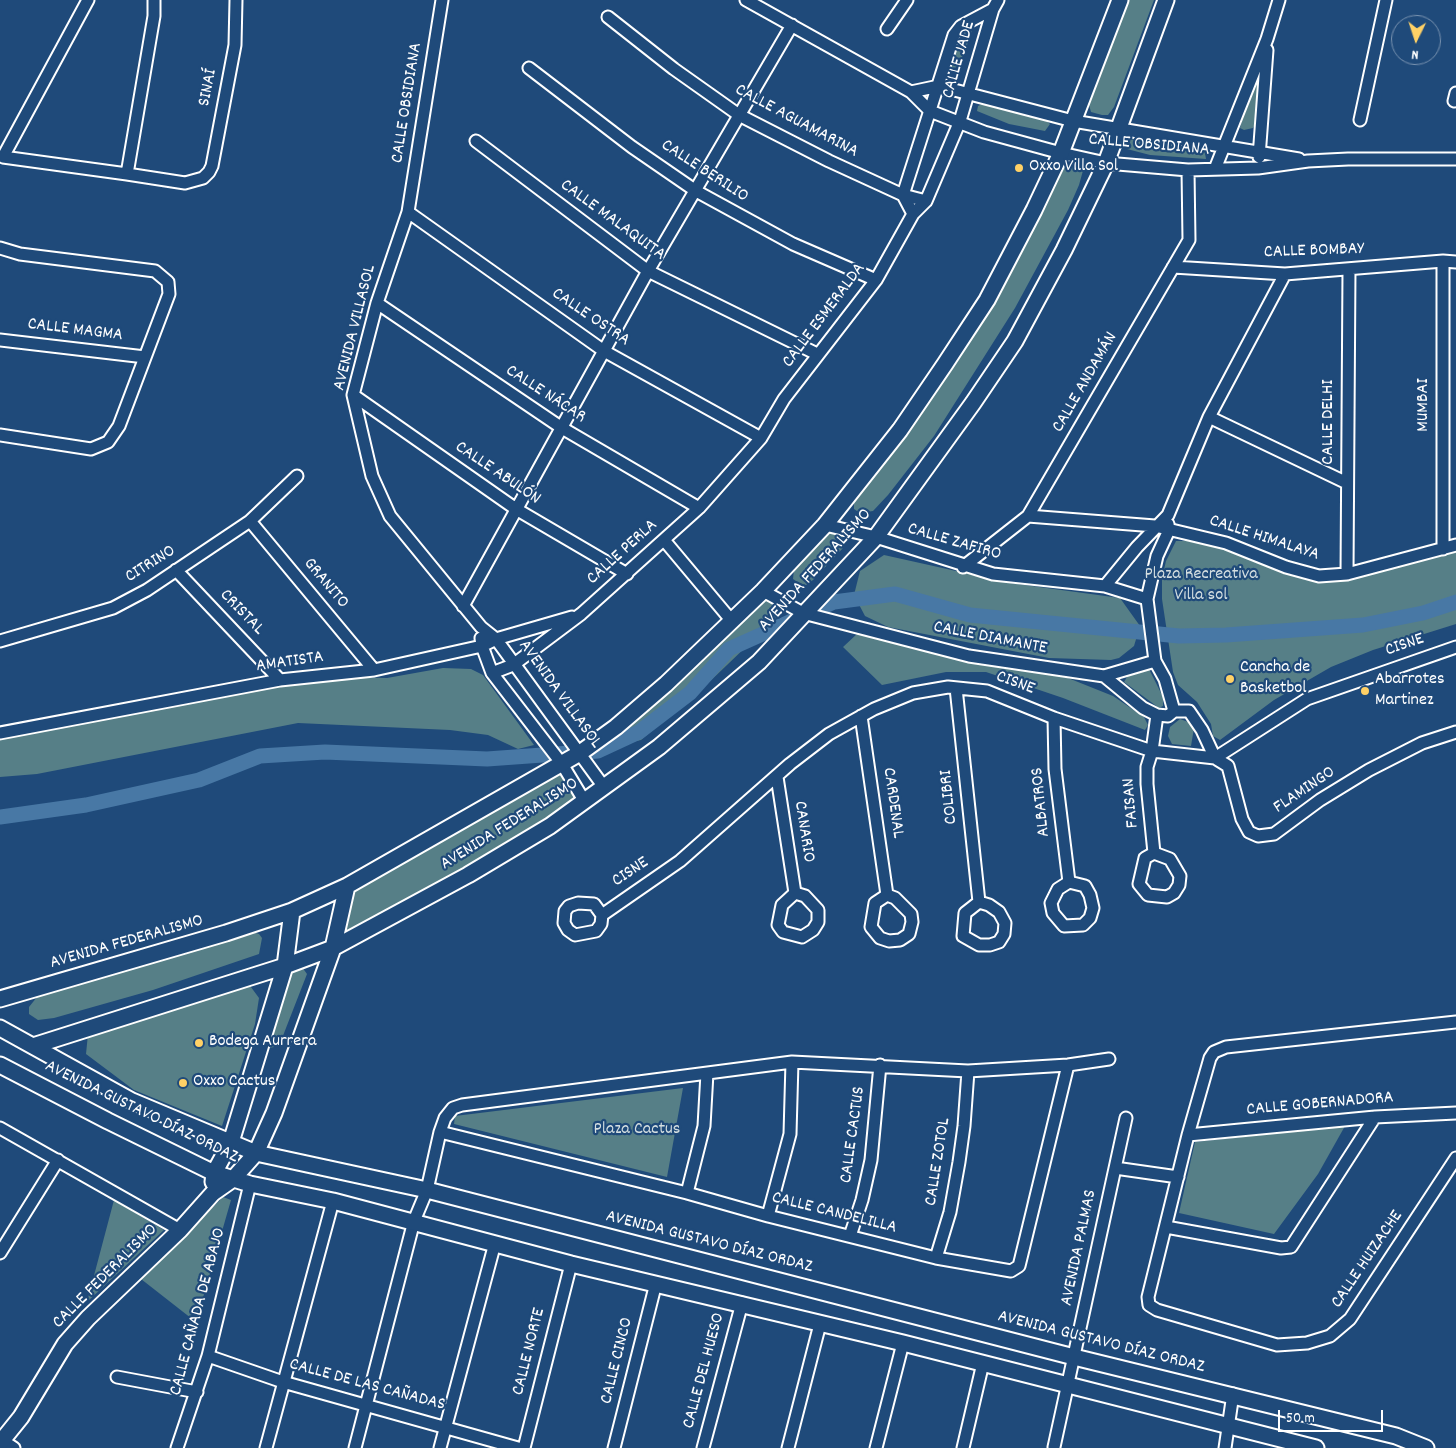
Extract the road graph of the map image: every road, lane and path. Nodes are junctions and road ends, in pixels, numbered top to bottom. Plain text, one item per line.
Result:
1 (88, 0) edge
2 (154, 0) edge
3 (236, 0) edge
4 (442, 0) edge
5 (746, 0) edge
6 (907, 0) edge
7 (1120, 0) edge
8 (1166, 0) edge
9 (1279, 0) edge
10 (1386, 0) edge
11 (995, 5) edge
12 (608, 17) dead end
13 (792, 25) junction
14 (887, 29) dead end
15 (1267, 39) junction
16 (529, 68) dead end
17 (939, 86) junction
18 (911, 92) junction
19 (970, 93) junction
20 (930, 111) junction
21 (739, 115) junction
22 (1360, 120) dead end
23 (960, 121) junction
24 (1073, 122) junction
25 (1118, 128) junction
26 (476, 141) dead end
27 (1224, 146) junction
28 (1260, 151) junction
29 (1061, 153) junction
30 (1, 159) edge
31 (1456, 160) edge
32 (1308, 161) junction
33 (1106, 163) junction
34 (1258, 168) junction
35 (1215, 169) junction
36 (1188, 170) junction
37 (127, 174) junction
38 (696, 191) junction
39 (903, 195) junction
40 (926, 201) junction
41 (408, 212) junction
42 (913, 214) junction
43 (0, 248) edge
44 (1442, 261) junction
45 (1456, 262) edge
46 (1173, 267) junction
47 (1349, 270) junction
48 (648, 271) junction
49 (1285, 274) junction
50 (876, 280) junction
51 (377, 303) junction
52 (0, 340) edge
53 (604, 352) junction
54 (818, 354) junction
55 (145, 357) junction
56 (353, 395) junction
57 (1209, 417) junction
58 (562, 428) junction
59 (0, 435) edge
60 (761, 438) junction
61 (297, 476) dead end
62 (1347, 483) junction
63 (699, 508) junction
64 (516, 509) junction
65 (1168, 515) junction
66 (1028, 516) junction
67 (250, 520) junction
68 (825, 525) junction
69 (1156, 526) junction
70 (1168, 530) junction
71 (876, 537) junction
72 (664, 540) junction
73 (1456, 545) edge
74 (1443, 549) junction
75 (963, 567) junction
76 (176, 570) junction
77 (627, 574) junction
78 (1347, 574) junction
79 (1105, 586) junction
80 (763, 591) junction
81 (1147, 599) junction
82 (463, 606) junction
83 (803, 613) junction
84 (581, 614) junction
85 (732, 620) junction
86 (481, 627) junction
87 (496, 639) junction
88 (0, 641) edge
89 (482, 646) junction
90 (1456, 648) edge
91 (1155, 661) junction
92 (513, 665) junction
93 (374, 670) junction
94 (492, 673) junction
95 (1104, 676) junction
96 (280, 680) junction
97 (956, 688) junction
98 (1174, 711) junction
99 (1157, 715) junction
100 (862, 716) junction
101 (1054, 718) junction
102 (1456, 732) edge
103 (0, 733) edge
104 (1152, 751) junction
105 (580, 753) junction
106 (1215, 758) junction
107 (562, 764) junction
108 (777, 777) junction
109 (604, 787) junction
110 (585, 802) junction
111 (1154, 853) dead end
112 (1069, 882) dead end
113 (347, 886) junction
114 (795, 893) dead end
115 (887, 895) dead end
116 (979, 902) dead end
117 (292, 911) junction
118 (602, 915) dead end
119 (333, 948) junction
120 (285, 966) junction
121 (0, 999) edge
122 (1456, 1022) edge
123 (0, 1028) edge
124 (33, 1046) junction
125 (1109, 1060) dead end
126 (792, 1062) junction
127 (0, 1065) edge
128 (880, 1065) junction
129 (1068, 1065) junction
130 (968, 1071) junction
131 (707, 1073) junction
132 (1456, 1113) edge
133 (1375, 1117) junction
134 (1126, 1118) dead end
135 (0, 1128) edge
136 (440, 1132) junction
137 (1188, 1135) junction
138 (230, 1142) junction
139 (256, 1153) junction
140 (1456, 1158) edge
141 (58, 1160) junction
142 (1115, 1168) junction
143 (214, 1173) junction
144 (1178, 1177) junction
145 (233, 1179) junction
146 (250, 1184) junction
147 (427, 1190) junction
148 (213, 1193) junction
149 (687, 1193) junction
150 (333, 1201) junction
151 (768, 1216) junction
152 (414, 1221) junction
153 (1166, 1227) junction
154 (180, 1230) junction
155 (850, 1236) junction
156 (495, 1243) junction
157 (0, 1253) edge
158 (936, 1258) junction
159 (571, 1264) junction
160 (656, 1283) junction
161 (742, 1303) junction
162 (820, 1324) junction
163 (903, 1343) junction
164 (208, 1356) junction
165 (1074, 1357) junction
166 (983, 1363) junction
167 (117, 1377) dead end
168 (283, 1382) junction
169 (1068, 1386) junction
170 (197, 1392) junction
171 (1233, 1394) junction
172 (367, 1406) junction
173 (446, 1426) junction
174 (1228, 1427) junction
175 (5, 1444) edge
176 (1054, 1447) edge
177 (178, 1448) edge
178 (266, 1448) edge
179 (356, 1448) edge
180 (440, 1448) edge
181 (518, 1448) edge
182 (524, 1448) edge
183 (614, 1448) edge
184 (703, 1448) edge
185 (788, 1448) edge
186 (876, 1448) edge
187 (962, 1448) edge
188 (1225, 1448) edge
189 (1316, 1448) edge
190 (1426, 1448) edge

1 - 30 street
2 - 37 street
3 - 37 street, SINAÍ
4 - 41 street, CALLE OBSIDIANA
5 - 13 street, CALLE OBSIDIANA
6 - 14 street
7 - 24 street, AVENIDA FEDERALISMO
8 - 25 street, AVENIDA FEDERALISMO
9 - 15 street
10 - 22 street
11 - 17 street, CALLE JADE
11 - 19 street, CALLE JADE
12 - 21 street, CALLE AGUAMARINA
13 - 18 street, CALLE OBSIDIANA
13 - 21 street
15 - 27 street
15 - 28 street
16 - 38 street, CALLE BERILIO
17 - 18 street, CALLE OBSIDIANA
17 - 19 street, CALLE OBSIDIANA
17 - 20 street, CALLE JADE
18 - 20 street, CALLE OBSIDIANA
19 - 23 street, CALLE JADE
19 - 24 street, CALLE OBSIDIANA
20 - 23 street, CALLE OBSIDIANA
20 - 39 street
21 - 38 street
21 - 39 street, CALLE AGUAMARINA
23 - 29 street, CALLE OBSIDIANA
23 - 40 street, CALLE ESMERALDA
24 - 25 street, CALLE OBSIDIANA
24 - 29 street, AVENIDA FEDERALISMO
25 - 27 street, CALLE OBSIDIANA
25 - 33 street, AVENIDA FEDERALISMO
26 - 48 street, CALLE MALAQUITA
27 - 28 street, CALLE OBSIDIANA
27 - 35 street
28 - 32 street, CALLE OBSIDIANA
28 - 34 street
29 - 33 street, CALLE OBSIDIANA
29 - 68 street, AVENIDA FEDERALISMO
30 - 37 street
31 - 32 street, CALLE OBSIDIANA
32 - 34 street, CALLE OBSIDIANA
33 - 36 street, CALLE OBSIDIANA
33 - 71 street, AVENIDA FEDERALISMO
34 - 35 street, CALLE OBSIDIANA
35 - 36 street, CALLE OBSIDIANA
36 - 46 street, CALLE ANDAMÁN
38 - 48 street
38 - 50 street, CALLE BERILIO
39 - 40 street, CALLE AGUAMARINA
39 - 42 street
40 - 42 street, CALLE ESMERALDA
41 - 51 street, AVENIDA VILLASOL
41 - 53 street, CALLE OSTRA
42 - 50 street, CALLE ESMERALDA
43 - 55 street
44 - 45 street, CALLE BOMBAY
44 - 47 street, CALLE BOMBAY
44 - 74 street, MUMBAI
46 - 49 street, CALLE BOMBAY
46 - 66 street, CALLE ANDAMÁN
47 - 49 street, CALLE BOMBAY
47 - 62 street, CALLE DELHI
48 - 53 street
48 - 54 street, CALLE MALAQUITA
49 - 57 street
50 - 54 street, CALLE ESMERALDA
51 - 56 street, AVENIDA VILLASOL
51 - 58 street, CALLE NÁCAR
52 - 55 street, CALLE MAGMA
53 - 58 street
53 - 60 street, CALLE OSTRA
54 - 60 street, CALLE ESMERALDA
55 - 59 street
56 - 64 street, CALLE ABULÓN
56 - 82 street, AVENIDA VILLASOL
57 - 62 street
57 - 65 street
58 - 63 street, CALLE NÁCAR
58 - 64 street
60 - 63 street, CALLE PERLA
61 - 67 street, CITRINO
62 - 78 street, CALLE DELHI
63 - 72 street, CALLE PERLA
64 - 77 street, CALLE ABULÓN
64 - 82 street
65 - 69 street
65 - 70 street
66 - 69 street, CALLE HIMALAYA
66 - 75 street
67 - 76 street, CITRINO
67 - 93 street, GRANITO
68 - 71 street, CALLE ZAFIRO
68 - 80 street, AVENIDA FEDERALISMO
69 - 70 street, CALLE HIMALAYA
69 - 79 street
70 - 78 street, CALLE HIMALAYA
70 - 81 street
71 - 75 street, CALLE ZAFIRO
71 - 83 street, AVENIDA FEDERALISMO
72 - 77 street, CALLE PERLA
72 - 85 street
73 - 74 street, CALLE HIMALAYA
74 - 78 street, CALLE HIMALAYA
75 - 79 street, CALLE ZAFIRO
76 - 88 street, CITRINO
76 - 96 street, CRISTAL
77 - 84 street, CALLE PERLA
79 - 81 street, CALLE ZAFIRO
80 - 83 street, CALLE DIAMANTE
80 - 85 street, AVENIDA FEDERALISMO
81 - 91 street
82 - 86 street, AVENIDA VILLASOL
83 - 95 street, CALLE DIAMANTE
83 - 109 street, AVENIDA FEDERALISMO
84 - 87 street, AMATISTA
84 - 92 street, CALLE PERLA
85 - 105 street, AVENIDA FEDERALISMO
86 - 87 street, AVENIDA VILLASOL
86 - 89 street
87 - 89 street, AMATISTA
87 - 92 street, AVENIDA VILLASOL
89 - 93 street, AMATISTA
89 - 94 street
90 - 106 street, CISNE
91 - 95 street, CALLE DIAMANTE
91 - 98 street
92 - 94 street, CALLE PERLA
92 - 105 street, AVENIDA VILLASOL
93 - 96 street, AMATISTA
94 - 107 street
95 - 99 street
96 - 103 street, AMATISTA
97 - 100 street, CISNE
97 - 101 street, CISNE
97 - 116 street, COLIBRI
98 - 99 street
98 - 106 street, FLAMINGO
99 - 104 street, FAISAN
100 - 108 street, CISNE
100 - 115 street, CARDENAL
101 - 104 street, CISNE
101 - 112 street, ALBATROS
102 - 106 street, FLAMINGO
104 - 106 street, CISNE
104 - 111 street, FAISAN
105 - 107 street, AVENIDA FEDERALISMO
105 - 109 street, AVENIDA VILLASOL
107 - 110 street
107 - 113 street, AVENIDA FEDERALISMO
108 - 114 street, CANARIO
108 - 118 street, CISNE
109 - 110 street, AVENIDA FEDERALISMO
110 - 119 street, AVENIDA FEDERALISMO
113 - 117 street, AVENIDA FEDERALISMO
113 - 119 street
117 - 120 street
117 - 121 street, AVENIDA FEDERALISMO
119 - 120 street, AVENIDA FEDERALISMO
119 - 139 street
120 - 124 street, AVENIDA FEDERALISMO
120 - 138 street
122 - 137 street
123 - 124 street, AVENIDA GUSTAVO DÍAZ ORDAZ
124 - 138 street, AVENIDA GUSTAVO DÍAZ ORDAZ
125 - 129 street
126 - 128 street
126 - 131 street
126 - 151 street
127 - 143 street, AVENIDA GUSTAVO DÍAZ ORDAZ
128 - 130 street
128 - 155 street, CALLE CACTUS
129 - 130 street
129 - 158 street, CALLE CANDELILLA
130 - 158 street, CALLE ZOTOL
131 - 136 street
131 - 149 street
132 - 133 street, CALLE GOBERNADORA
133 - 137 street, CALLE GOBERNADORA
133 - 153 street
134 - 142 street, AVENIDA PALMAS
135 - 141 street
136 - 147 street
136 - 149 street, CALLE CANDELILLA
137 - 144 street
138 - 139 street, AVENIDA GUSTAVO DÍAZ ORDAZ
138 - 143 street
139 - 145 street
139 - 147 street, AVENIDA GUSTAVO DÍAZ ORDAZ
140 - 153 street, CALLE HUIZACHE
141 - 154 street
141 - 157 street
142 - 144 street
142 - 165 street, AVENIDA PALMAS
143 - 145 street, AVENIDA GUSTAVO DÍAZ ORDAZ
143 - 148 street
144 - 153 street
145 - 146 street, AVENIDA GUSTAVO DÍAZ ORDAZ
145 - 148 street, CALLE FEDERALISMO
146 - 150 street, AVENIDA GUSTAVO DÍAZ ORDAZ
146 - 164 street, CALLE CAÑADA DE ABAJO
147 - 152 street
147 - 165 street, AVENIDA GUSTAVO DÍAZ ORDAZ
148 - 154 street, CALLE FEDERALISMO
149 - 151 street, CALLE CANDELILLA
150 - 152 street, AVENIDA GUSTAVO DÍAZ ORDAZ
150 - 168 street
151 - 155 street, CALLE CANDELILLA
152 - 156 street, AVENIDA GUSTAVO DÍAZ ORDAZ
152 - 172 street
154 - 175 street, CALLE FEDERALISMO
155 - 158 street, CALLE CANDELILLA
156 - 159 street, AVENIDA GUSTAVO DÍAZ ORDAZ
156 - 173 street
159 - 160 street, AVENIDA GUSTAVO DÍAZ ORDAZ
159 - 182 street, CALLE NORTE
160 - 161 street, AVENIDA GUSTAVO DÍAZ ORDAZ
160 - 183 street, CALLE CINCO
161 - 162 street, AVENIDA GUSTAVO DÍAZ ORDAZ
161 - 184 street, CALLE DEL HUESO
162 - 163 street, AVENIDA GUSTAVO DÍAZ ORDAZ
162 - 185 street
163 - 166 street, AVENIDA GUSTAVO DÍAZ ORDAZ
163 - 186 street
164 - 168 street, CALLE DE LAS CAÑADAS
164 - 170 street, CALLE CAÑADA DE ABAJO
165 - 169 street, AVENIDA PALMAS
165 - 171 street, AVENIDA GUSTAVO DÍAZ ORDAZ
166 - 169 street, AVENIDA GUSTAVO DÍAZ ORDAZ
166 - 187 street
167 - 170 street
168 - 172 street, CALLE DE LAS CAÑADAS
168 - 178 street
169 - 174 street, AVENIDA GUSTAVO DÍAZ ORDAZ
169 - 176 street, AVENIDA PALMAS
170 - 177 street, CALLE CAÑADA DE ABAJO
171 - 174 street
171 - 190 street, AVENIDA GUSTAVO DÍAZ ORDAZ
172 - 173 street, CALLE DE LAS CAÑADAS
172 - 179 street
173 - 180 street
173 - 181 street, CALLE DE LAS CAÑADAS
174 - 188 street
174 - 189 street, AVENIDA GUSTAVO DÍAZ ORDAZ

